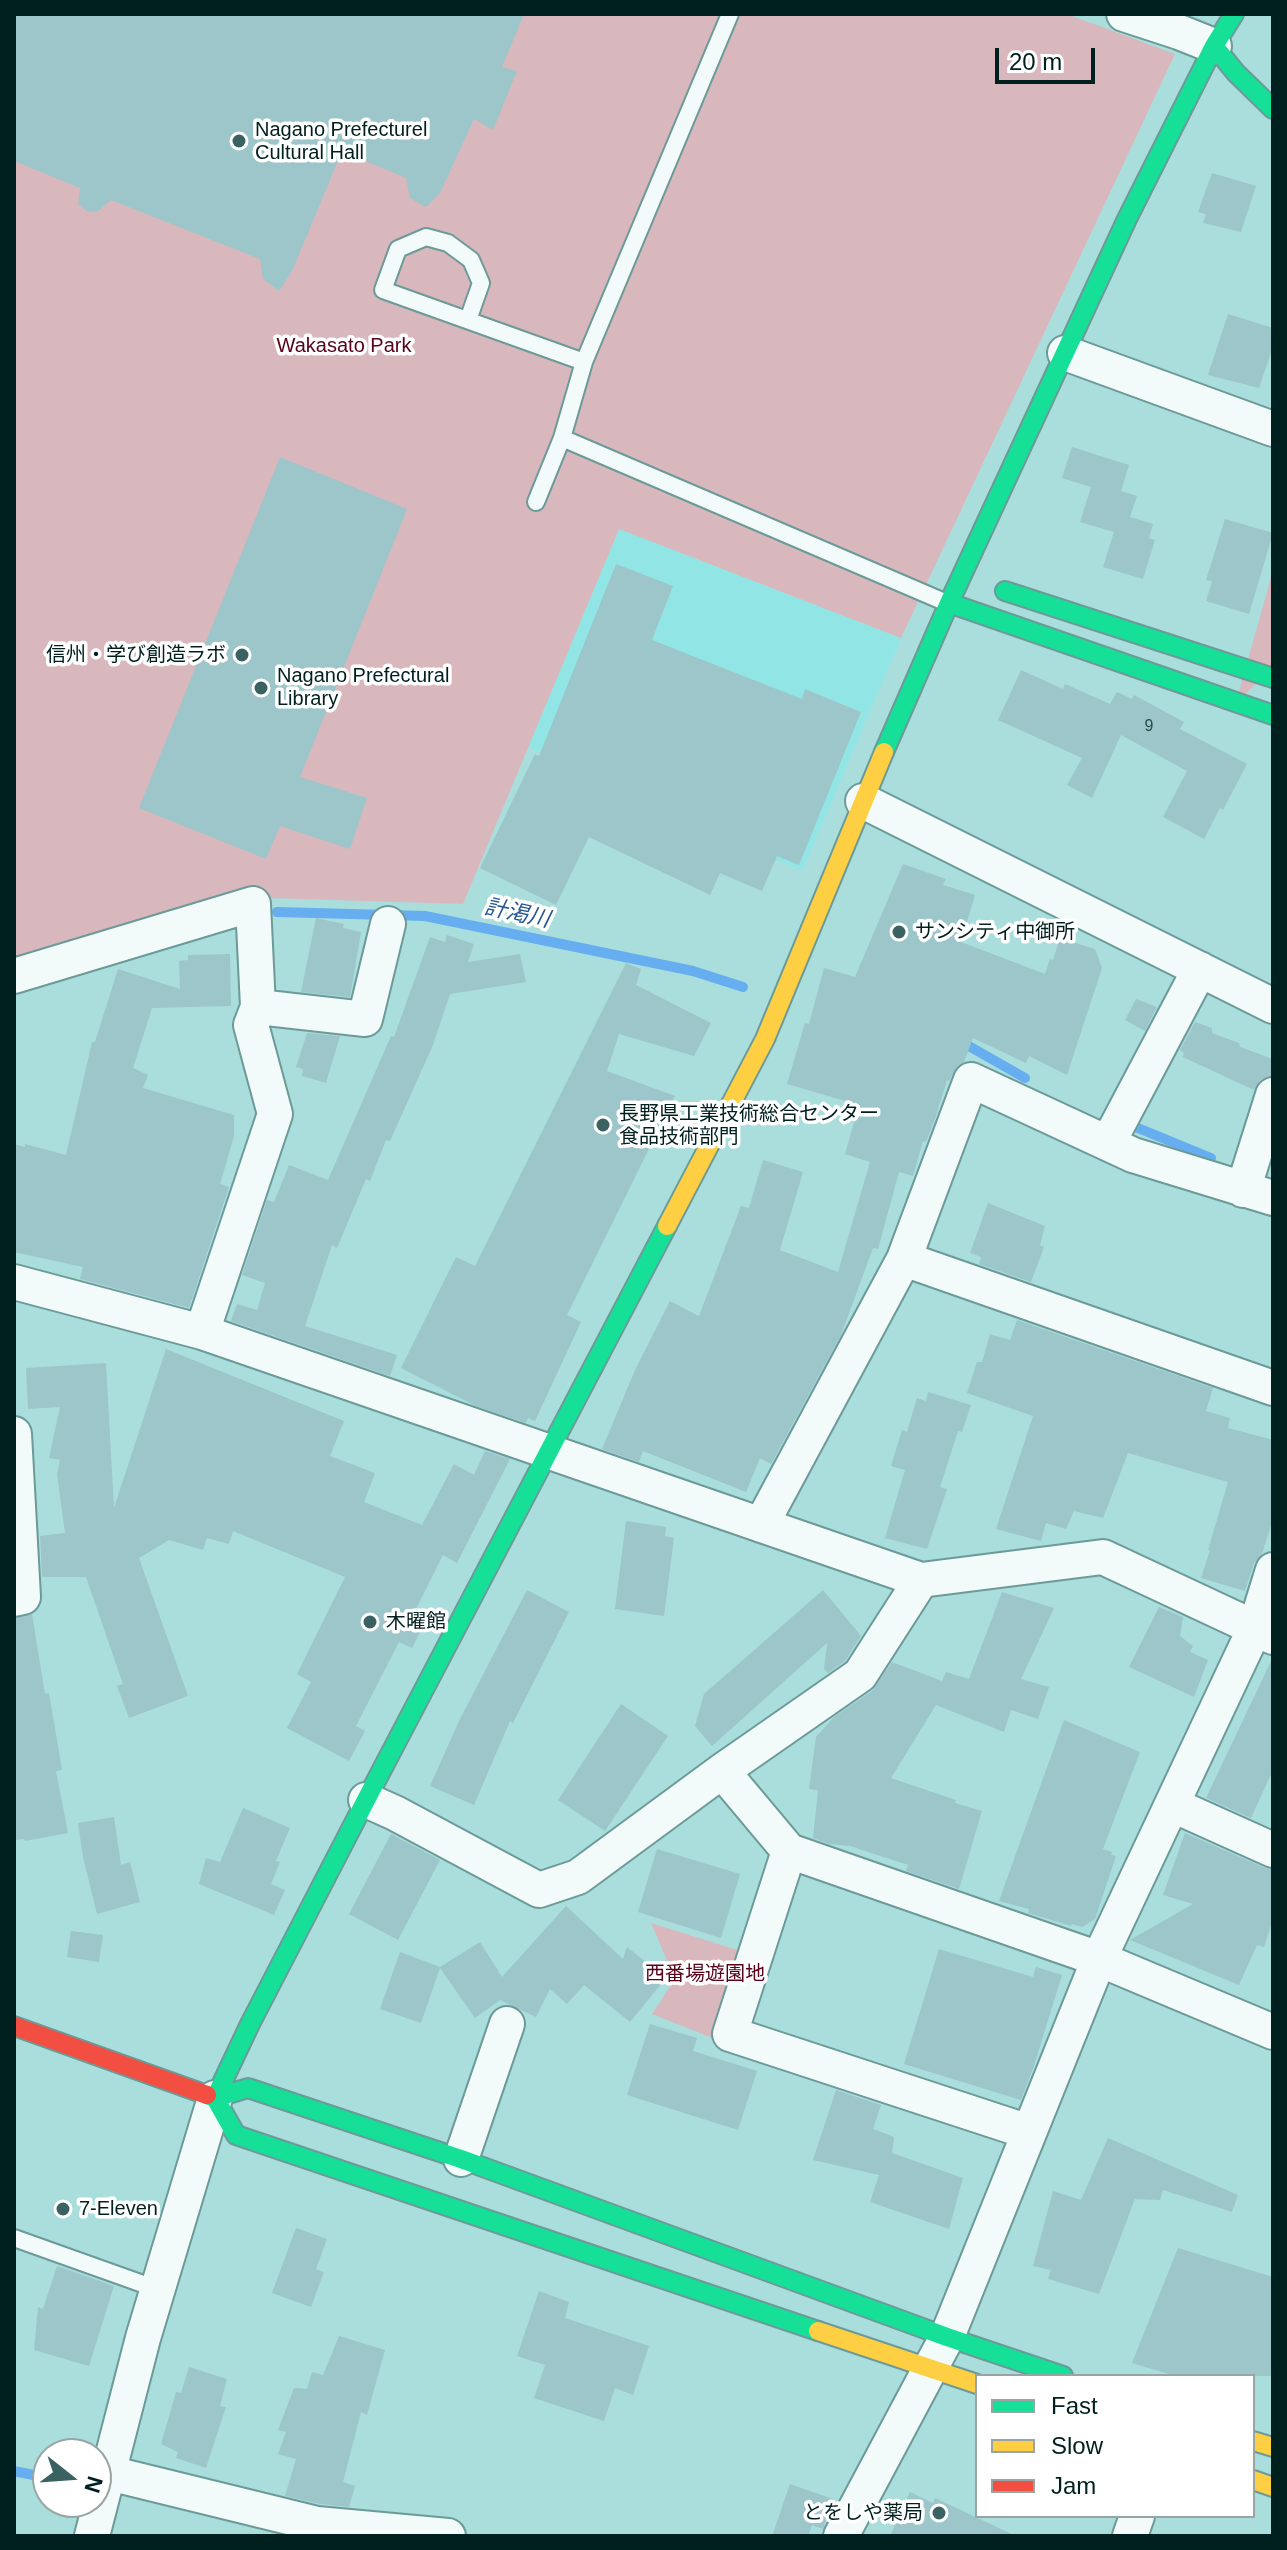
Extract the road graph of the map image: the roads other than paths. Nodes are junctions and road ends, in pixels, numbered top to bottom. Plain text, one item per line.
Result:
1 (730, 14) edge
2 (1124, 14) edge
3 (1234, 14) edge
4 (1214, 46) junction
5 (1273, 109) edge
6 (468, 320) junction
7 (1065, 353) junction
8 (584, 362) junction
9 (1273, 429) edge
10 (562, 438) junction
11 (536, 502) dead end
12 (976, 582) junction
13 (949, 603) junction
14 (1273, 678) edge
15 (1273, 715) edge
16 (863, 801) junction
17 (388, 924) dead end
18 (1200, 969) junction
19 (14, 976) edge
20 (1273, 1006) edge
21 (258, 1007) junction
22 (1273, 1095) edge
23 (1108, 1143) junction
24 (1258, 1194) edge
25 (904, 1259) junction
26 (14, 1282) edge
27 (202, 1332) junction
28 (1273, 1388) edge
29 (14, 1434) edge
30 (551, 1451) junction
31 (761, 1525) junction
32 (1273, 1570) edge
33 (921, 1580) junction
34 (14, 1599) edge
35 (1264, 1632) edge
36 (722, 1771) junction
37 (366, 1800) junction
38 (1173, 1805) junction
39 (1273, 1850) edge
40 (789, 1851) junction
41 (1099, 1959) junction
42 (507, 2024) dead end
43 (14, 2026) edge
44 (1273, 2032) edge
45 (215, 2098) junction
46 (1029, 2132) junction
47 (461, 2159) junction
48 (14, 2238) edge
49 (157, 2289) junction
50 (947, 2337) junction
51 (931, 2368) junction
52 (1057, 2374) edge
53 (975, 2383) edge
54 (112, 2462) edge
55 (112, 2474) edge
56 (448, 2536) edge
57 (841, 2536) edge

1 - 8 lane
2 - 4 street
3 - 4 street
4 - 5 street
4 - 7 street
6 - 6 lane
6 - 8 lane
7 - 9 street
7 - 12 street
8 - 10 lane
10 - 11 lane
10 - 13 lane
12 - 13 street
12 - 14 street
13 - 15 street
13 - 16 street
16 - 18 street
16 - 30 street
17 - 21 street
18 - 20 street
18 - 23 street
19 - 21 street
21 - 27 street
22 - 24 street
23 - 24 street
23 - 25 street
25 - 28 street
25 - 31 street
26 - 27 street
27 - 30 street
29 - 34 street
30 - 31 street
30 - 37 street
31 - 33 street
32 - 35 street
33 - 35 street
33 - 36 street
35 - 38 street
36 - 37 street
36 - 40 street
37 - 45 street
38 - 39 street
38 - 41 street
40 - 41 street
40 - 46 street
41 - 44 street
41 - 46 street
42 - 47 street
43 - 45 street
45 - 47 street
45 - 49 street
45 - 51 street
46 - 50 street
47 - 50 street
48 - 49 lane
49 - 54 street
50 - 51 street
50 - 52 street
51 - 53 street
51 - 57 street
55 - 56 street

